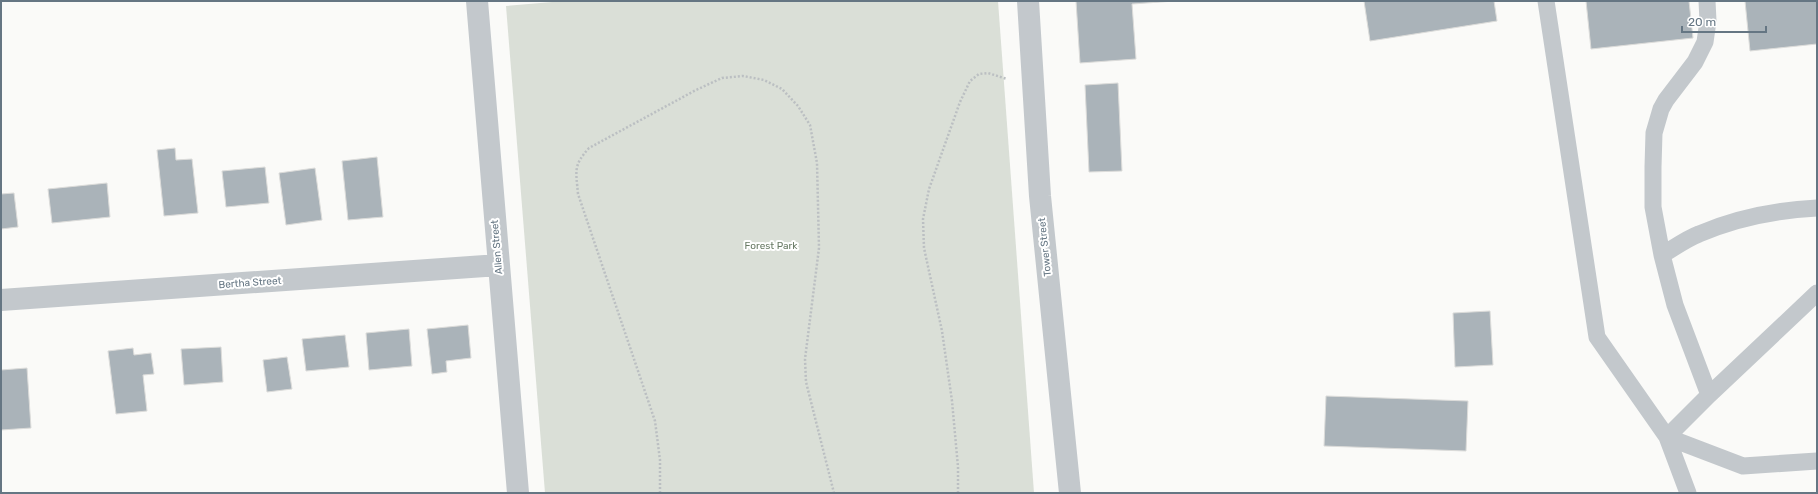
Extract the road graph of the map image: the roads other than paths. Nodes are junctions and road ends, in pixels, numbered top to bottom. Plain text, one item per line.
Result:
1 (477, 1) edge
2 (1028, 1) edge
3 (1546, 1) edge
4 (1707, 1) edge
5 (1817, 208) edge
6 (1662, 255) junction
7 (499, 265) junction
8 (1817, 293) edge
9 (1, 300) edge
10 (1709, 394) junction
11 (1667, 437) junction
12 (1817, 461) edge
13 (518, 493) edge
14 (1070, 493) edge
15 (1688, 493) edge

1 - 7 street, Allen Street
2 - 14 street, Tower Street
3 - 11 lane
4 - 6 lane
5 - 6 lane
6 - 10 lane
7 - 9 street, Bertha Street
7 - 13 street, Allen Street
8 - 10 lane
10 - 11 lane
11 - 12 lane
11 - 15 lane

